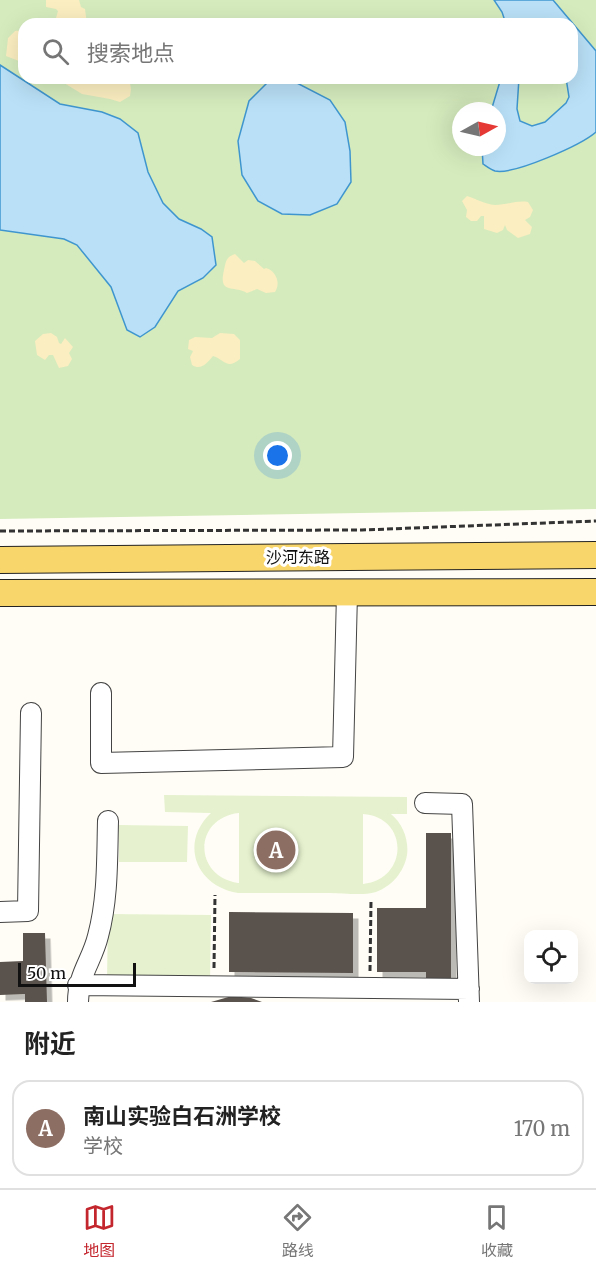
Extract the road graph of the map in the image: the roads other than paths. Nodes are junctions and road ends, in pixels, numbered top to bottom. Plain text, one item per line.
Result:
1 (596, 555) edge
2 (0, 560) edge
3 (596, 592) edge
4 (0, 593) edge
5 (347, 593) junction
6 (101, 693) dead end
7 (31, 713) dead end
8 (424, 803) dead end
9 (108, 821) dead end
10 (0, 912) edge
11 (78, 994) edge
12 (469, 996) edge

1 - 2 main road, 沙河东路
3 - 5 main road
4 - 5 main road
5 - 6 lane
7 - 10 lane
8 - 12 lane
9 - 11 lane
11 - 12 lane

